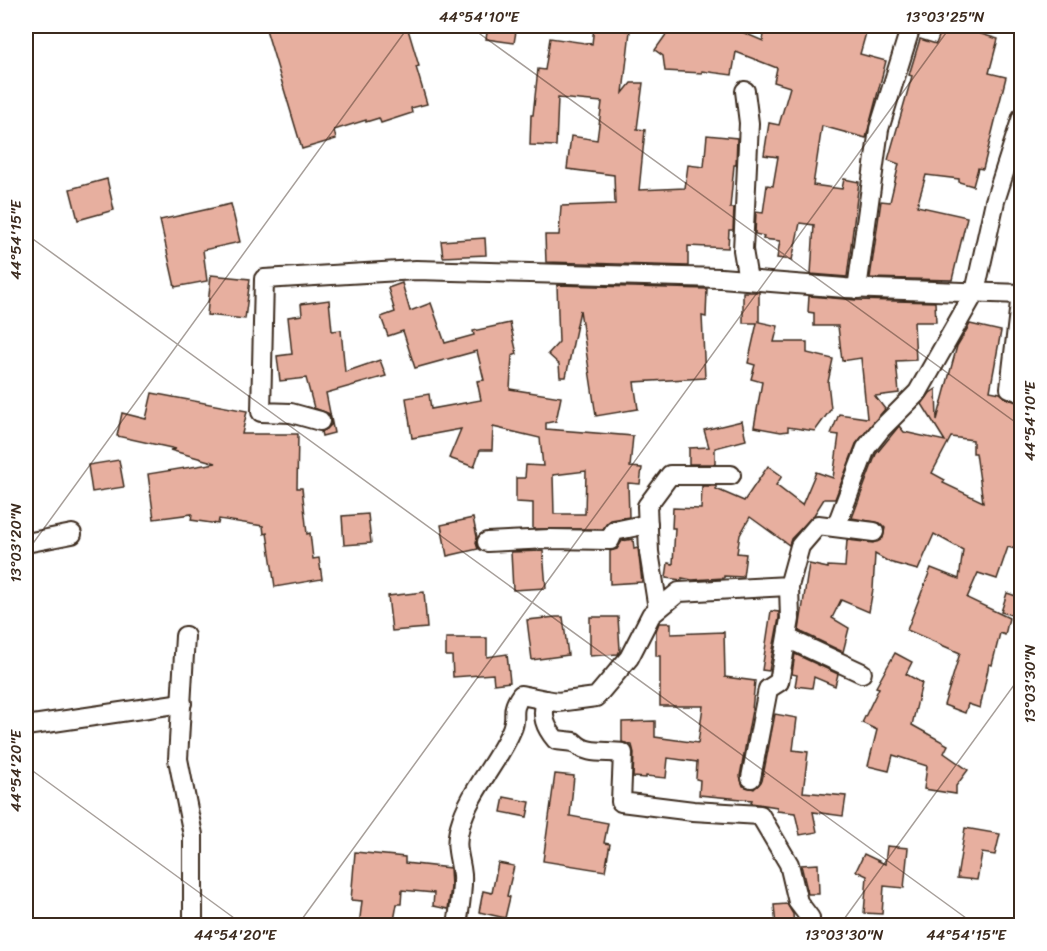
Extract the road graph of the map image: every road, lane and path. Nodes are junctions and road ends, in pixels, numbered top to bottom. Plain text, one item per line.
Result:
1 (911, 26) edge
2 (746, 91) dead end
3 (1022, 117) edge
4 (748, 280) junction
5 (857, 289) junction
6 (975, 292) junction
7 (1021, 294) edge
8 (1022, 393) edge
9 (320, 421) dead end
10 (731, 475) dead end
11 (648, 524) junction
12 (836, 527) junction
13 (874, 532) dead end
14 (72, 534) dead end
15 (487, 542) dead end
16 (26, 543) edge
17 (789, 586) junction
18 (658, 609) junction
19 (185, 636) dead end
20 (787, 638) junction
21 (862, 673) dead end
22 (546, 700) junction
23 (182, 703) junction
24 (26, 726) edge
25 (750, 778) dead end
26 (193, 926) edge
27 (457, 926) edge
28 (810, 926) edge

1 - 5 street
2 - 4 street
3 - 6 street
4 - 5 street
4 - 9 street
5 - 6 street
6 - 7 street
6 - 12 street
7 - 8 street
10 - 11 street
11 - 15 street
11 - 18 street
12 - 13 street
12 - 17 street
14 - 16 street
17 - 18 street
17 - 20 street
18 - 22 street
19 - 23 street
20 - 21 street
20 - 25 street
22 - 27 street
22 - 28 street
23 - 24 street
23 - 26 street

